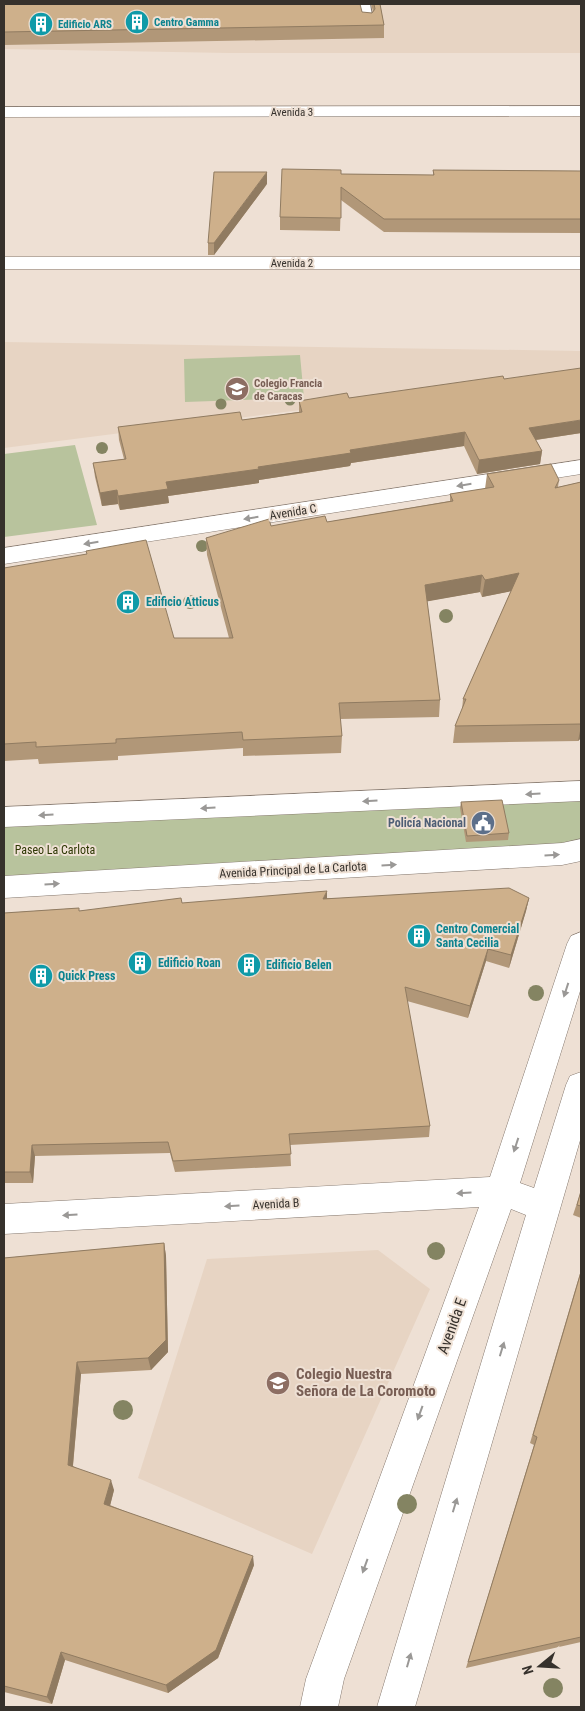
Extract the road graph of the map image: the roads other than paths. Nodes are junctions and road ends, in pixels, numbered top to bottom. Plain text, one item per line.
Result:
1 (364, 4) edge
2 (367, 21) edge
3 (581, 111) edge
4 (4, 112) edge
5 (4, 263) edge
6 (581, 263) edge
7 (581, 467) edge
8 (4, 556) edge
9 (581, 791) edge
10 (4, 817) edge
11 (581, 850) edge
12 (4, 887) edge
13 (581, 944) edge
14 (581, 1085) edge
15 (501, 1191) junction
16 (545, 1207) junction
17 (4, 1219) edge
18 (319, 1707) edge
19 (396, 1707) edge

1 - 2 lane
3 - 4 street, Avenida 3
5 - 6 street, Avenida 2
7 -> 8 street, Avenida C
9 -> 10 street
12 -> 11 street, Avenida Principal de La Carlota
13 -> 15 street, Avenida E
14 - 16 street
15 - 16 street, Avenida B
15 -> 17 street, Avenida B
15 -> 18 street, Avenida E
19 -> 16 street

